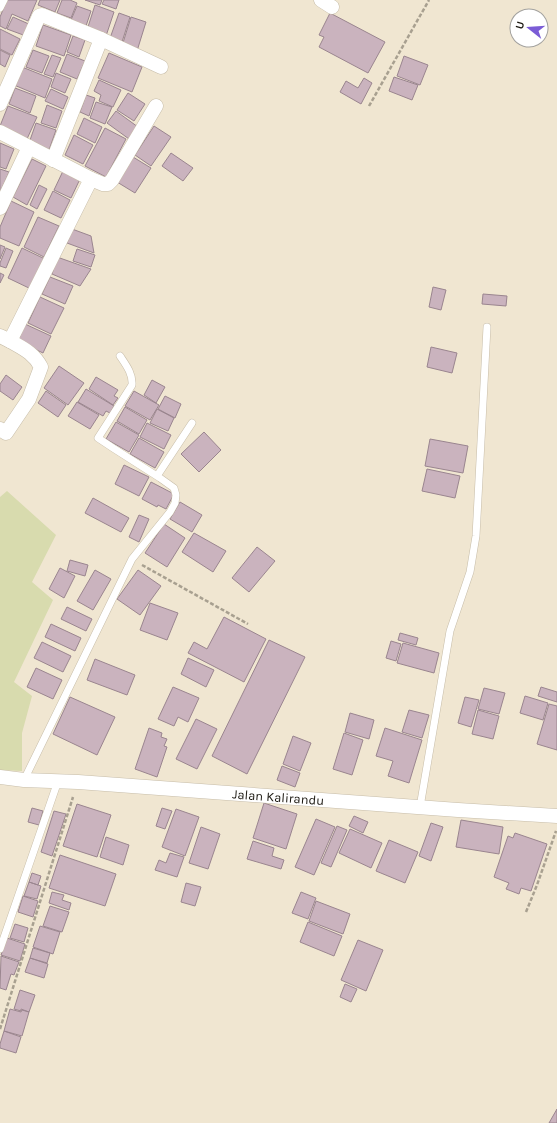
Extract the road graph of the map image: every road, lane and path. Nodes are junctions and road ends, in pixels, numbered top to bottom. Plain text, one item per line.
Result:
1 (4, 0) edge
2 (429, 0) edge
3 (0, 8) edge
4 (101, 39) junction
5 (161, 67) dead end
6 (0, 104) edge
7 (156, 106) dead end
8 (369, 106) dead end
9 (0, 132) edge
10 (29, 147) junction
11 (53, 160) junction
12 (91, 179) junction
13 (0, 208) edge
14 (487, 327) dead end
15 (5, 339) edge
16 (120, 356) dead end
17 (192, 423) dead end
18 (2, 435) edge
19 (157, 476) junction
20 (132, 559) junction
21 (248, 624) dead end
22 (0, 776) edge
23 (24, 780) junction
24 (58, 781) junction
25 (78, 782) junction
26 (420, 807) junction
27 (557, 816) edge
28 (557, 827) edge
29 (526, 912) dead end
30 (0, 949) edge
31 (0, 1029) edge

1 - 3 lane
2 - 8 path
4 - 5 street
4 - 6 street
4 - 11 street
7 - 12 street
9 - 10 street
10 - 11 street
10 - 13 street
11 - 12 street
12 - 15 street
14 - 26 lane
15 - 18 street
16 - 19 lane
17 - 19 lane
19 - 20 lane
20 - 21 path
20 - 23 lane
22 - 23 street, Jalan Kalirandu
23 - 24 street, Jalan Kalirandu
24 - 25 street, Jalan Kalirandu
24 - 30 lane
25 - 26 street, Jalan Kalirandu
25 - 31 path
26 - 27 street, Jalan Kalirandu
28 - 29 path

